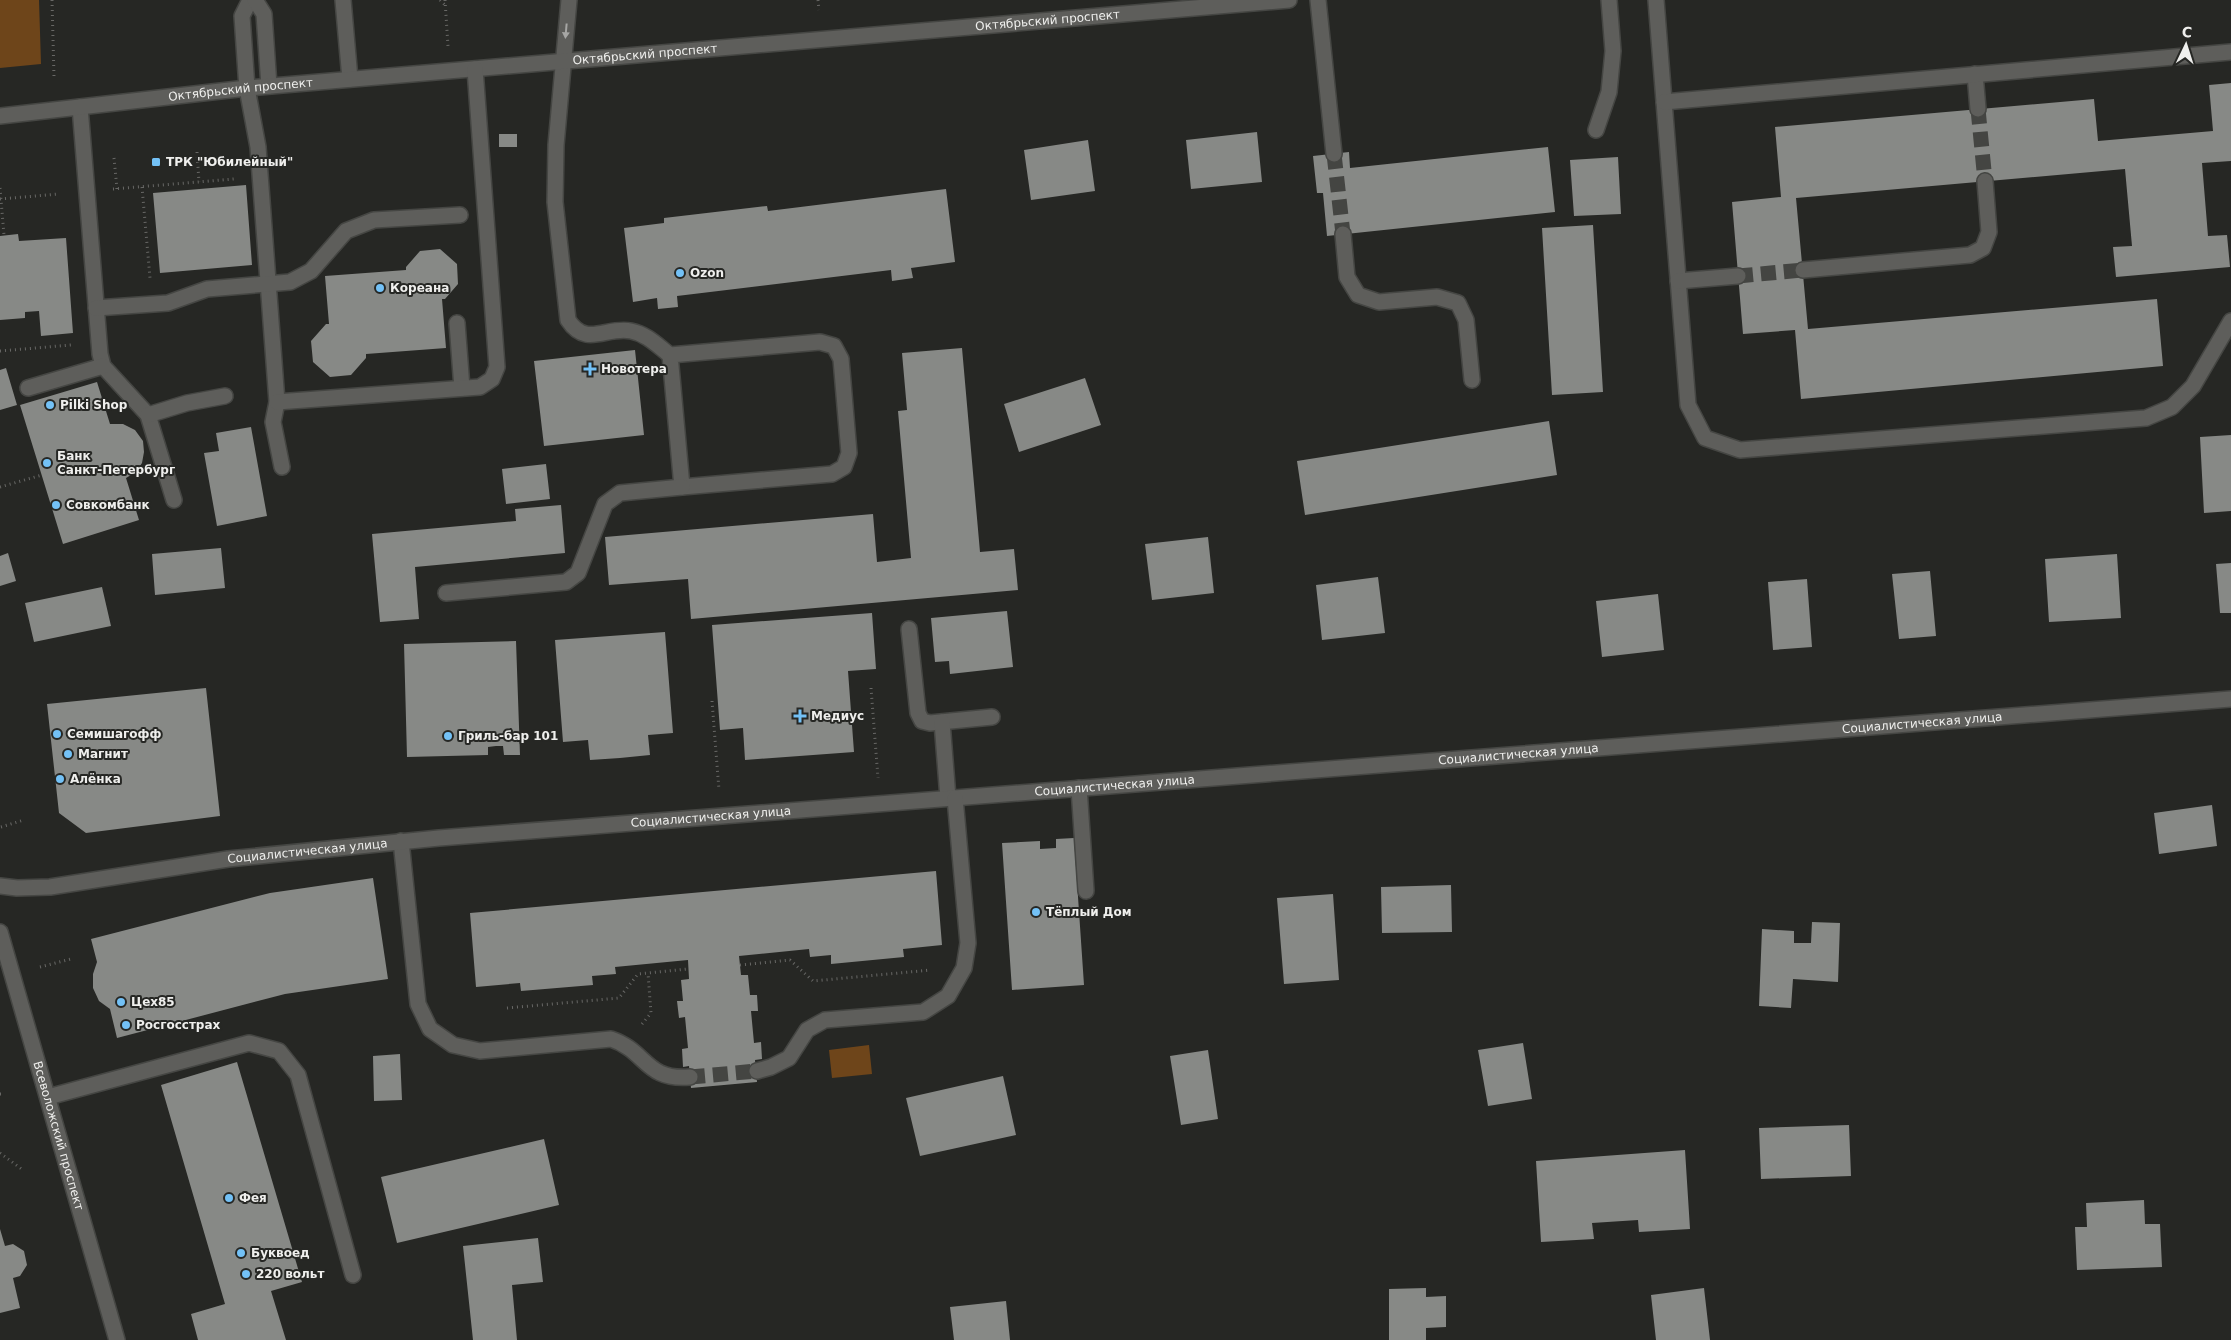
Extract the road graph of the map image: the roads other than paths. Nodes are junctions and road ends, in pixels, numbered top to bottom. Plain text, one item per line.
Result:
1 (250, 0) edge
2 (255, 0) edge
3 (343, 0) edge
4 (569, 0) edge
5 (1289, 0) edge
6 (1318, 0) edge
7 (1609, 0) edge
8 (1656, 0) edge
9 (2231, 52) edge
10 (564, 61) junction
11 (475, 68) junction
12 (1975, 74) junction
13 (350, 79) junction
14 (269, 86) junction
15 (247, 88) junction
16 (1664, 102) junction
17 (80, 107) junction
18 (1978, 109) tunnel mouth
19 (0, 116) edge
20 (1596, 130) dead end
21 (1334, 154) tunnel mouth
22 (1984, 182) tunnel mouth
23 (460, 215) dead end
24 (1343, 234) tunnel mouth
25 (1803, 270) tunnel mouth
26 (1738, 276) tunnel mouth
27 (1678, 281) junction
28 (268, 284) junction
29 (96, 308) junction
30 (2231, 321) edge
31 (457, 323) dead end
32 (670, 356) junction
33 (103, 366) junction
34 (1472, 380) dead end
35 (28, 388) dead end
36 (462, 388) junction
37 (225, 396) dead end
38 (277, 402) junction
39 (148, 415) junction
40 (282, 467) dead end
41 (682, 487) junction
42 (174, 500) dead end
43 (446, 593) dead end
44 (909, 629) dead end
45 (2231, 699) edge
46 (992, 717) dead end
47 (942, 722) junction
48 (1079, 788) junction
49 (952, 798) junction
50 (401, 841) junction
51 (0, 886) edge
52 (1086, 891) dead end
53 (0, 932) edge
54 (756, 1071) tunnel mouth
55 (690, 1077) tunnel mouth
56 (48, 1097) junction
57 (353, 1275) dead end
58 (117, 1340) edge

1 - 15 street
2 - 14 street
3 - 13 street
4 -> 10 street
5 - 10 street, Октябрьский проспект
6 - 21 street
7 - 20 street
8 - 16 street
9 - 12 street
10 - 11 street, Октябрьский проспект
10 - 32 street
11 - 13 street, Октябрьский проспект
11 - 36 street
12 - 16 street
12 - 18 street
13 - 14 street, Октябрьский проспект
14 - 15 street, Октябрьский проспект
15 - 17 street, Октябрьский проспект
15 - 28 street
16 - 27 street
17 - 19 street, Октябрьский проспект
17 - 29 street
22 - 25 street
23 - 28 street
24 - 34 street
26 - 27 street
27 - 30 street
28 - 29 street
28 - 38 street
29 - 33 street
31 - 36 street
32 - 41 street
32 - 41 street
33 - 35 street
33 - 39 street
36 - 38 street
37 - 39 street
38 - 40 street
39 - 42 street
41 - 43 street
44 - 47 street
45 - 48 street, Социалистическая улица
46 - 47 street
47 - 49 street
48 - 49 street, Социалистическая улица
48 - 52 street
49 - 50 street, Социалистическая улица
49 - 54 street
50 - 51 street, Социалистическая улица
50 - 55 street
53 - 56 street, Всеволожский проспект
56 - 57 street
56 - 58 street, Всеволожский проспект

